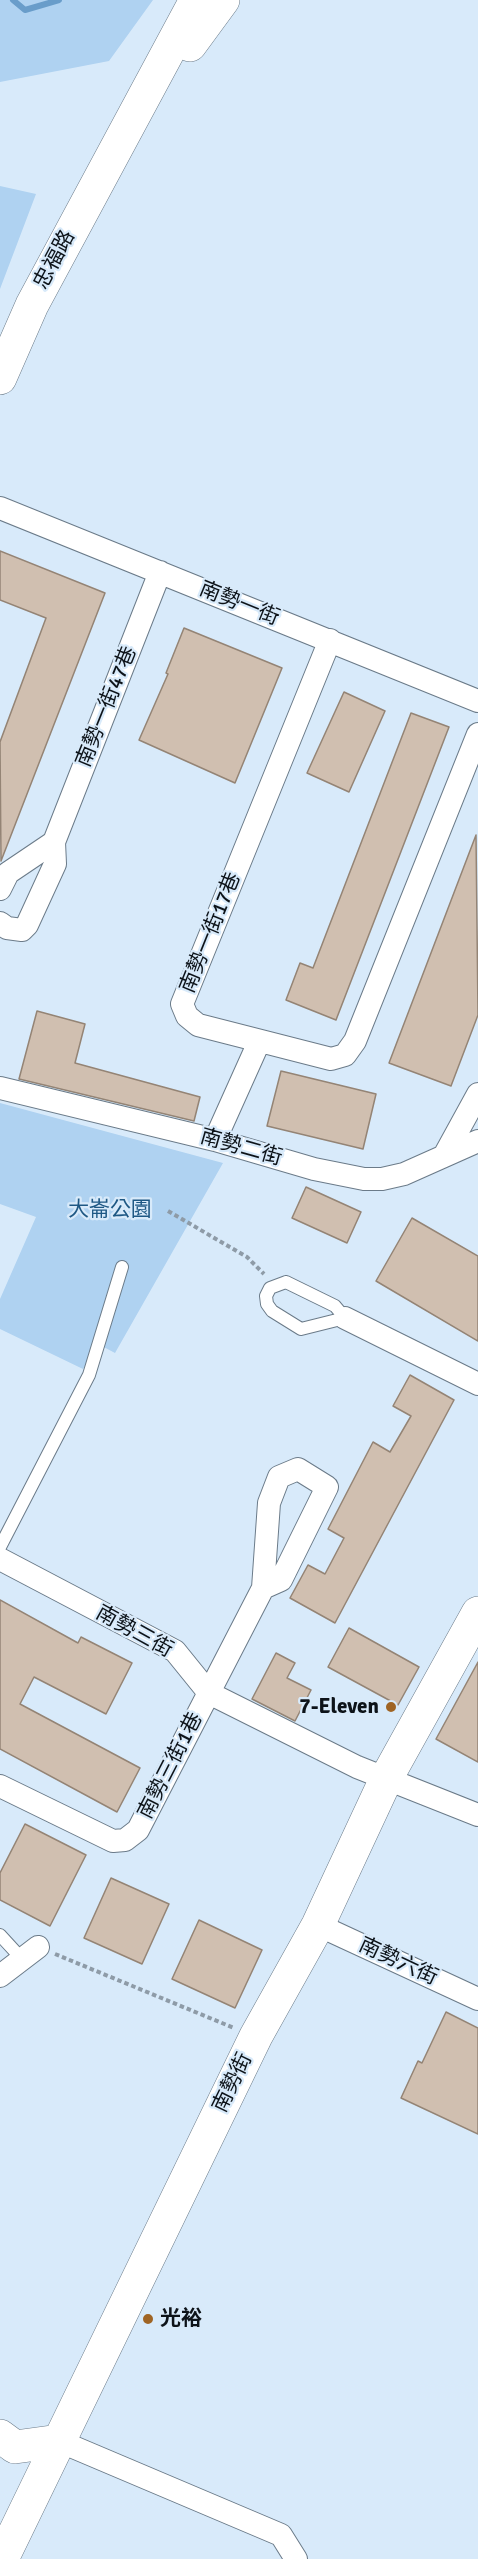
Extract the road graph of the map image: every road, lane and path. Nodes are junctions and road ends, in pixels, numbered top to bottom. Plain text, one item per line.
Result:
1 (196, 0) edge
2 (224, 0) edge
3 (165, 68) junction
4 (0, 378) edge
5 (0, 508) edge
6 (160, 572) junction
7 (330, 640) junction
8 (478, 700) edge
9 (478, 734) edge
10 (54, 842) junction
11 (0, 889) edge
12 (0, 923) edge
13 (259, 1042) junction
14 (0, 1088) edge
15 (478, 1094) edge
16 (216, 1140) junction
17 (478, 1141) edge
18 (444, 1156) junction
19 (168, 1211) dead end
20 (122, 1267) dead end
21 (276, 1284) junction
22 (345, 1318) junction
23 (478, 1384) edge
24 (0, 1546) edge
25 (0, 1559) edge
26 (263, 1588) junction
27 (478, 1613) edge
28 (209, 1693) junction
29 (387, 1777) junction
30 (0, 1786) edge
31 (478, 1815) edge
32 (318, 1925) junction
33 (0, 1935) edge
34 (30, 1953) junction
35 (0, 1976) edge
36 (478, 1999) edge
37 (256, 2036) junction
38 (0, 2436) edge
39 (59, 2441) junction
40 (2, 2559) edge
41 (296, 2559) edge

1 - 3 main road, 忠福路
2 - 3 main road, 忠福路
3 - 4 main road, 忠福路
5 - 6 street, 南勢一街
6 - 7 street, 南勢一街
6 - 10 street, 南勢一街47巷
7 - 8 street, 南勢一街
7 - 13 street, 南勢一街17巷
9 - 13 street, 南勢一街17巷
10 - 11 street
10 - 12 street, 南勢一街47巷
13 - 16 street
14 - 16 street, 南勢二街
15 - 18 street
16 - 18 street, 南勢二街
17 - 18 street, 南勢二街
19 - 21 path
20 - 24 lane
21 - 22 lane
21 - 22 lane
22 - 23 street
25 - 28 street, 南勢三街
26 - 26 street
26 - 28 street, 南勢三街1巷
27 - 29 main road, 南勢街
28 - 29 street, 南勢三街
28 - 30 street, 南勢三街1巷
29 - 31 street, 南勢三街
29 - 32 main road, 南勢街
32 - 36 street, 南勢六街
32 - 37 main road, 南勢街
33 - 34 lane
34 - 35 street
34 - 37 path
37 - 39 main road, 南勢街
38 - 39 main road
39 - 40 main road, 南勢街
39 - 41 street

